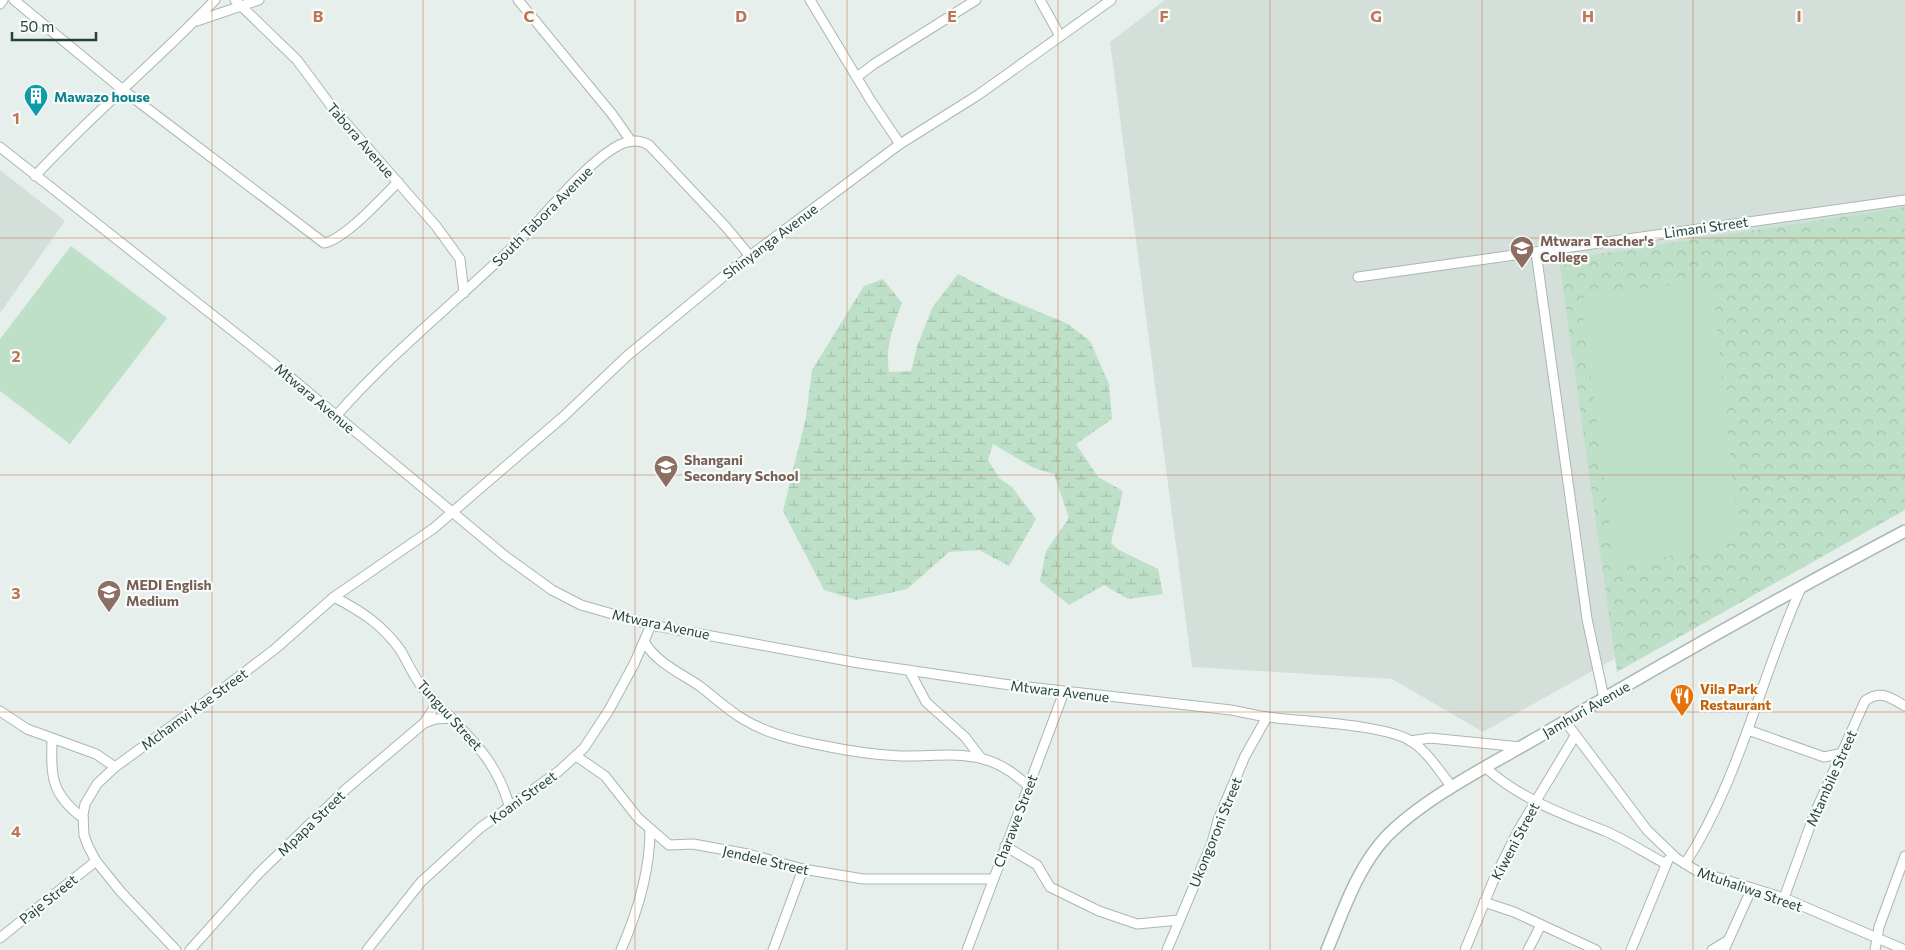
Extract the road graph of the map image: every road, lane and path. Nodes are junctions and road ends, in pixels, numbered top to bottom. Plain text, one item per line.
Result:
1 (3, 0) edge
2 (14, 0) edge
3 (215, 0) edge
4 (235, 0) edge
5 (259, 0) edge
6 (810, 0) edge
7 (976, 0) edge
8 (1040, 0) edge
9 (1111, 0) edge
10 (522, 1) edge
11 (0, 4) edge
12 (243, 6) junction
13 (194, 22) junction
14 (1060, 36) junction
15 (856, 77) junction
16 (123, 90) junction
17 (631, 141) junction
18 (900, 144) junction
19 (0, 147) edge
20 (35, 176) junction
21 (398, 182) junction
22 (1905, 200) edge
23 (1536, 252) junction
24 (750, 256) junction
25 (1358, 277) dead end
26 (464, 293) junction
27 (336, 416) junction
28 (452, 513) junction
29 (1905, 531) edge
30 (1801, 588) junction
31 (334, 597) junction
32 (652, 625) junction
33 (645, 643) junction
34 (909, 670) junction
35 (1064, 692) junction
36 (1604, 698) junction
37 (435, 701) junction
38 (1905, 706) edge
39 (0, 711) edge
40 (1267, 717) junction
41 (452, 718) junction
42 (1565, 721) junction
43 (424, 723) junction
44 (1748, 730) junction
45 (1576, 736) junction
46 (52, 739) junction
47 (1410, 741) junction
48 (1521, 747) junction
49 (1843, 753) junction
50 (576, 756) junction
51 (981, 758) junction
52 (115, 767) junction
53 (1486, 768) junction
54 (1028, 786) junction
55 (1452, 787) junction
56 (1537, 800) junction
57 (510, 805) junction
58 (83, 818) junction
59 (650, 830) junction
60 (1005, 846) junction
61 (1672, 855) junction
62 (1905, 856) edge
63 (96, 861) junction
64 (1666, 864) junction
65 (1685, 864) junction
66 (804, 869) junction
67 (993, 879) junction
68 (1752, 888) junction
69 (1784, 898) junction
70 (1484, 902) junction
71 (1179, 920) junction
72 (1541, 925) junction
73 (0, 938) edge
74 (1878, 939) junction
75 (1727, 941) junction
76 (173, 949) edge
77 (190, 950) edge
78 (367, 950) edge
79 (622, 950) edge
80 (773, 950) edge
81 (967, 950) edge
82 (1167, 950) edge
83 (1327, 950) edge
84 (1465, 950) edge
85 (1528, 950) edge
86 (1596, 950) edge
87 (1631, 950) edge
88 (1712, 950) edge
89 (1724, 950) edge
90 (1876, 950) edge
91 (1905, 950) edge

1 - 11 street
2 - 16 street
3 - 13 street
4 - 12 street, Tabora Avenue
5 - 12 street
6 - 15 street
7 - 15 street
8 - 14 street
9 - 14 street, Shinyanga Avenue
10 - 17 street
12 - 13 street
12 - 21 street, Tabora Avenue
13 - 16 street
14 - 18 street, Shinyanga Avenue
15 - 18 street
16 - 20 street
16 - 21 street
17 - 24 street
17 - 26 street, South Tabora Avenue
18 - 24 street, Shinyanga Avenue
19 - 20 street, Mtwara Avenue
20 - 27 street, Mtwara Avenue
21 - 26 street, Tabora Avenue
22 - 23 street, Limani Street
23 - 25 street, Limani Street
23 - 36 street
24 - 28 street, Shinyanga Avenue
26 - 27 street, South Tabora Avenue
27 - 28 street, Mtwara Avenue
28 - 31 street, Mchamvi Kae Street
28 - 32 street, Mtwara Avenue
29 - 30 street, Jamhuri Avenue
30 - 36 street, Jamhuri Avenue
30 - 44 street
31 - 37 street, Tunguu Street
31 - 52 street, Mchamvi Kae Street
32 - 33 street, Koani Street
32 - 34 street, Mtwara Avenue
33 - 50 street, Koani Street
33 - 51 street
34 - 35 street, Mtwara Avenue
34 - 51 street
35 - 40 street, Mtwara Avenue
35 - 54 street, Charawe Street
36 - 42 street, Jamhuri Avenue
37 - 41 street, Tunguu Street
37 - 43 street, Mpapa Street
38 - 49 street, Mtambile Street
39 - 46 street
40 - 47 street, Mtwara Avenue
40 - 71 street, Ukongoroni Street
41 - 43 street
41 - 57 street, Tunguu Street
42 - 45 street, Mtuhaliwa Street
42 - 48 street, Jamhuri Avenue
43 - 77 street, Mpapa Street
44 - 49 street
44 - 65 street
45 - 56 street, Kiweni Street
45 - 61 street, Mtuhaliwa Street
46 - 52 street
46 - 58 street
47 - 48 street
47 - 55 street, Mtwara Avenue
48 - 53 street, Jamhuri Avenue
49 - 69 street, Mtambile Street
50 - 57 street, Koani Street
50 - 59 street, Jendele Street
51 - 54 street
52 - 58 street, Mchamvi Kae Street
53 - 55 street, Jamhuri Avenue
53 - 56 street
54 - 60 street, Charawe Street
55 - 83 street, Jamhuri Avenue
56 - 64 street
56 - 70 street, Kiweni Street
57 - 78 street, Koani Street
58 - 63 street, Mchamvi Kae Street
59 - 66 street, Jendele Street
59 - 79 street
60 - 67 street, Charawe Street
60 - 71 street
61 - 64 street
61 - 65 street, Mtuhaliwa Street
62 - 74 street
63 - 73 street, Paje Street
63 - 76 street, Mchamvi Kae Street
64 - 87 street
65 - 68 street, Mtuhaliwa Street
66 - 67 street, Jendele Street
66 - 80 street
67 - 81 street, Charawe Street
68 - 69 street, Mtuhaliwa Street
68 - 75 street
69 - 74 street, Mtuhaliwa Street
70 - 72 street
70 - 84 street, Kiweni Street
71 - 82 street, Ukongoroni Street
72 - 85 street
72 - 86 street
74 - 90 street
74 - 91 street, Mtuhaliwa Street
75 - 88 street
75 - 89 street

